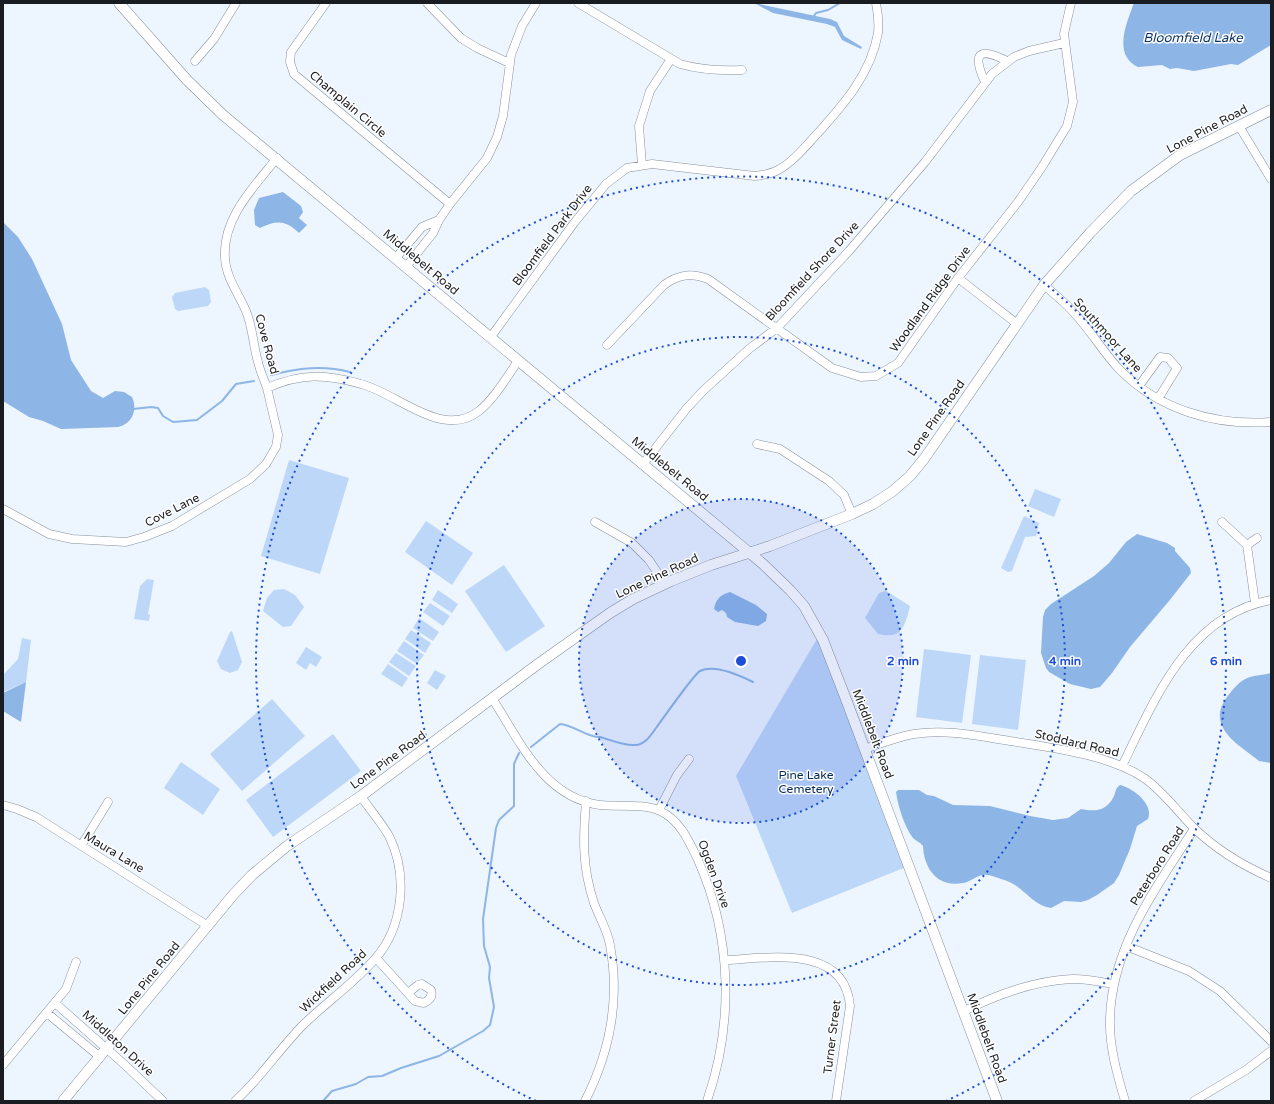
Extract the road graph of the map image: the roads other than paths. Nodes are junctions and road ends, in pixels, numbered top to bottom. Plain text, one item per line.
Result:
1 (120, 3) edge
2 (236, 3) edge
3 (326, 3) edge
4 (427, 3) edge
5 (536, 3) edge
6 (578, 3) edge
7 (876, 3) edge
8 (1071, 3) edge
9 (1064, 43) junction
10 (670, 58) junction
11 (195, 61) dead end
12 (1008, 61) junction
13 (510, 63) junction
14 (742, 70) dead end
15 (985, 82) junction
16 (1271, 110) edge
17 (1239, 126) junction
18 (277, 158) junction
19 (642, 166) junction
20 (1271, 179) edge
21 (450, 204) junction
22 (439, 220) junction
23 (396, 258) junction
24 (406, 267) junction
25 (958, 278) junction
26 (1044, 285) junction
27 (1016, 323) junction
28 (776, 328) junction
29 (490, 338) junction
30 (607, 345) dead end
31 (518, 361) junction
32 (1139, 386) junction
33 (267, 388) junction
34 (1158, 399) junction
35 (1271, 422) edge
36 (757, 444) dead end
37 (643, 464) junction
38 (3, 508) edge
39 (852, 514) junction
40 (595, 522) dead end
41 (1222, 522) dead end
42 (1257, 538) dead end
43 (1247, 545) junction
44 (750, 553) junction
45 (665, 584) junction
46 (1271, 600) edge
47 (1255, 603) junction
48 (492, 698) junction
49 (865, 749) junction
50 (689, 759) dead end
51 (1122, 766) junction
52 (361, 796) junction
53 (586, 801) junction
54 (108, 802) dead end
55 (3, 805) edge
56 (659, 810) junction
57 (1194, 829) junction
58 (81, 846) junction
59 (1271, 878) edge
60 (208, 926) junction
61 (1126, 946) junction
62 (376, 958) junction
63 (726, 960) junction
64 (76, 962) dead end
65 (1114, 984) junction
66 (408, 993) dead end
67 (55, 1003) junction
68 (964, 1011) junction
69 (47, 1013) junction
70 (1271, 1042) edge
71 (107, 1049) junction
72 (1271, 1051) edge
73 (100, 1057) junction
74 (3, 1065) edge
75 (63, 1101) edge
76 (163, 1101) edge
77 (235, 1101) edge
78 (585, 1101) edge
79 (706, 1101) edge
80 (836, 1101) edge
81 (997, 1101) edge
82 (1125, 1101) edge
83 (1194, 1101) edge

1 - 18 street, Middlebelt Road
2 - 11 street
3 - 21 street, Champlain Circle
4 - 13 street
5 - 13 street
6 - 10 street
7 - 19 street, Bloomfield Park Drive
8 - 9 street
9 - 12 street, Bloomfield Shore Drive
9 - 25 street, Woodland Ridge Drive
10 - 14 street
10 - 19 street
12 - 15 street, Bloomfield Shore Drive
12 - 15 street
13 - 21 street
15 - 28 street, Bloomfield Shore Drive
16 - 17 street, Lone Pine Road
17 - 20 street
17 - 26 street, Lone Pine Road
18 - 23 street, Middlebelt Road
18 - 33 street, Cove Road
19 - 29 street, Bloomfield Park Drive
21 - 22 street
22 - 23 street
22 - 24 street
23 - 24 street, Middlebelt Road
24 - 29 street, Middlebelt Road
25 - 27 street
25 - 28 street, Woodland Ridge Drive
26 - 27 street, Lone Pine Road
26 - 32 street, Southmoor Lane
27 - 39 street, Lone Pine Road
28 - 30 street, Woodland Ridge Drive
28 - 37 street, Bloomfield Shore Drive
29 - 31 street, Middlebelt Road
31 - 33 street, Cove Road
31 - 37 street, Middlebelt Road
32 - 34 street, Southmoor Lane
32 - 34 street
33 - 38 street, Cove Lane
34 - 35 street, Southmoor Lane
36 - 39 street
37 - 44 street, Middlebelt Road
39 - 44 street, Lone Pine Road
40 - 45 street
41 - 43 street
42 - 43 street
43 - 47 street
44 - 45 street, Lone Pine Road
44 - 49 street, Middlebelt Road
45 - 48 street, Lone Pine Road
46 - 47 street
47 - 51 street
48 - 52 street, Lone Pine Road
48 - 53 street, Ogden Drive
49 - 51 street, Stoddard Road
49 - 68 street, Middlebelt Road
50 - 56 street
51 - 57 street, Stoddard Road
52 - 60 street, Lone Pine Road
52 - 62 street, Wickfield Road
53 - 56 street, Ogden Drive
53 - 78 street
54 - 58 street
55 - 58 street, Maura Lane
56 - 63 street, Ogden Drive
57 - 59 street, Stoddard Road
57 - 61 street, Peterboro Road
58 - 60 street, Maura Lane
60 - 71 street, Lone Pine Road
61 - 65 street, Peterboro Road
61 - 70 street
62 - 66 street
62 - 77 street, Wickfield Road
63 - 79 street, Ogden Drive
63 - 80 street, Turner Street
64 - 67 street
65 - 68 street
65 - 82 street, Peterboro Road
67 - 69 street
67 - 71 street, Middleton Drive
68 - 81 street, Middlebelt Road
69 - 73 street, Middleton Drive
69 - 74 street
71 - 73 street, Lone Pine Road
71 - 76 street, Middleton Drive
72 - 83 street
73 - 75 street, Lone Pine Road

